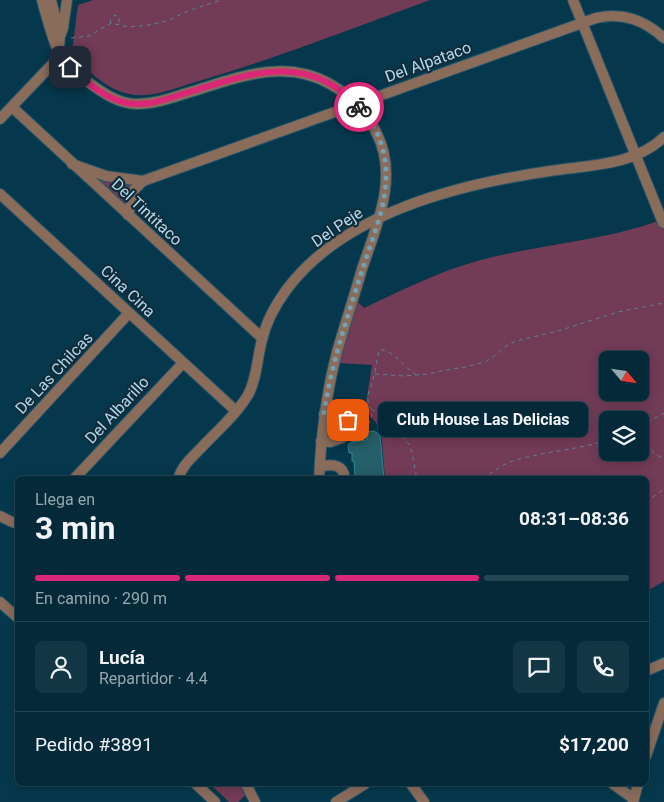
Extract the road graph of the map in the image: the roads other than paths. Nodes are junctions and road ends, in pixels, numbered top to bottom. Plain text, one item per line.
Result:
1 (42, 0) edge
2 (51, 0) edge
3 (67, 0) edge
4 (574, 0) edge
5 (582, 22) junction
6 (66, 36) junction
7 (664, 38) edge
8 (60, 53) junction
9 (357, 104) junction
10 (12, 107) junction
11 (0, 119) edge
12 (664, 137) edge
13 (637, 156) junction
14 (72, 164) junction
15 (129, 180) junction
16 (143, 181) junction
17 (134, 190) junction
18 (0, 194) edge
19 (128, 215) junction
20 (380, 217) junction
21 (663, 223) edge
22 (129, 313) junction
23 (262, 338) junction
24 (183, 363) junction
25 (236, 411) junction
26 (324, 414) junction
27 (321, 441) junction
28 (0, 453) edge
29 (320, 466) junction
30 (77, 476) edge
31 (179, 476) edge
32 (319, 476) edge
33 (344, 476) edge
34 (0, 516) edge
35 (15, 523) edge
36 (0, 602) edge
37 (15, 615) edge
38 (663, 665) edge
39 (649, 670) edge
40 (664, 703) edge
41 (649, 747) edge
42 (198, 786) edge
43 (247, 786) edge
44 (362, 786) edge
45 (412, 786) edge
46 (615, 786) edge
47 (637, 786) edge
48 (633, 801) edge
49 (215, 802) edge
50 (255, 802) edge
51 (336, 802) edge
52 (424, 802) edge

1 - 8 street
2 - 6 street
3 - 6 street
4 - 5 street
5 - 7 street, Del Alpataco
5 - 9 street, Del Alpataco
5 - 13 street
6 - 8 street
8 - 9 street
8 - 10 street
9 - 16 street, Del Alpataco
9 - 20 street
10 - 11 street
10 - 14 street, Del Tintitaco
12 - 13 street, Del Peje
13 - 20 street, Del Peje
13 - 21 street
14 - 15 street, Del Alpataco
14 - 19 street, Del Tintitaco
15 - 16 street, Del Alpataco
15 - 17 street
16 - 17 street, Del Alpataco
17 - 19 street
18 - 22 street, Cina Cina
19 - 23 street, Del Tintitaco
20 - 23 street, Del Peje
20 - 26 street
22 - 24 street, Cina Cina
22 - 28 street, De Las Chilcas
23 - 25 street, Del Peje
24 - 25 street, Cina Cina
24 - 30 street, Del Albarillo
25 - 31 street, Del Peje
26 - 27 street
26 - 27 street
27 - 29 street
29 - 32 street
29 - 33 street
34 - 35 street
36 - 37 street
38 - 39 street
40 - 41 street
42 - 49 street
43 - 50 street
44 - 51 street
45 - 52 street
46 - 48 street
47 - 48 street

